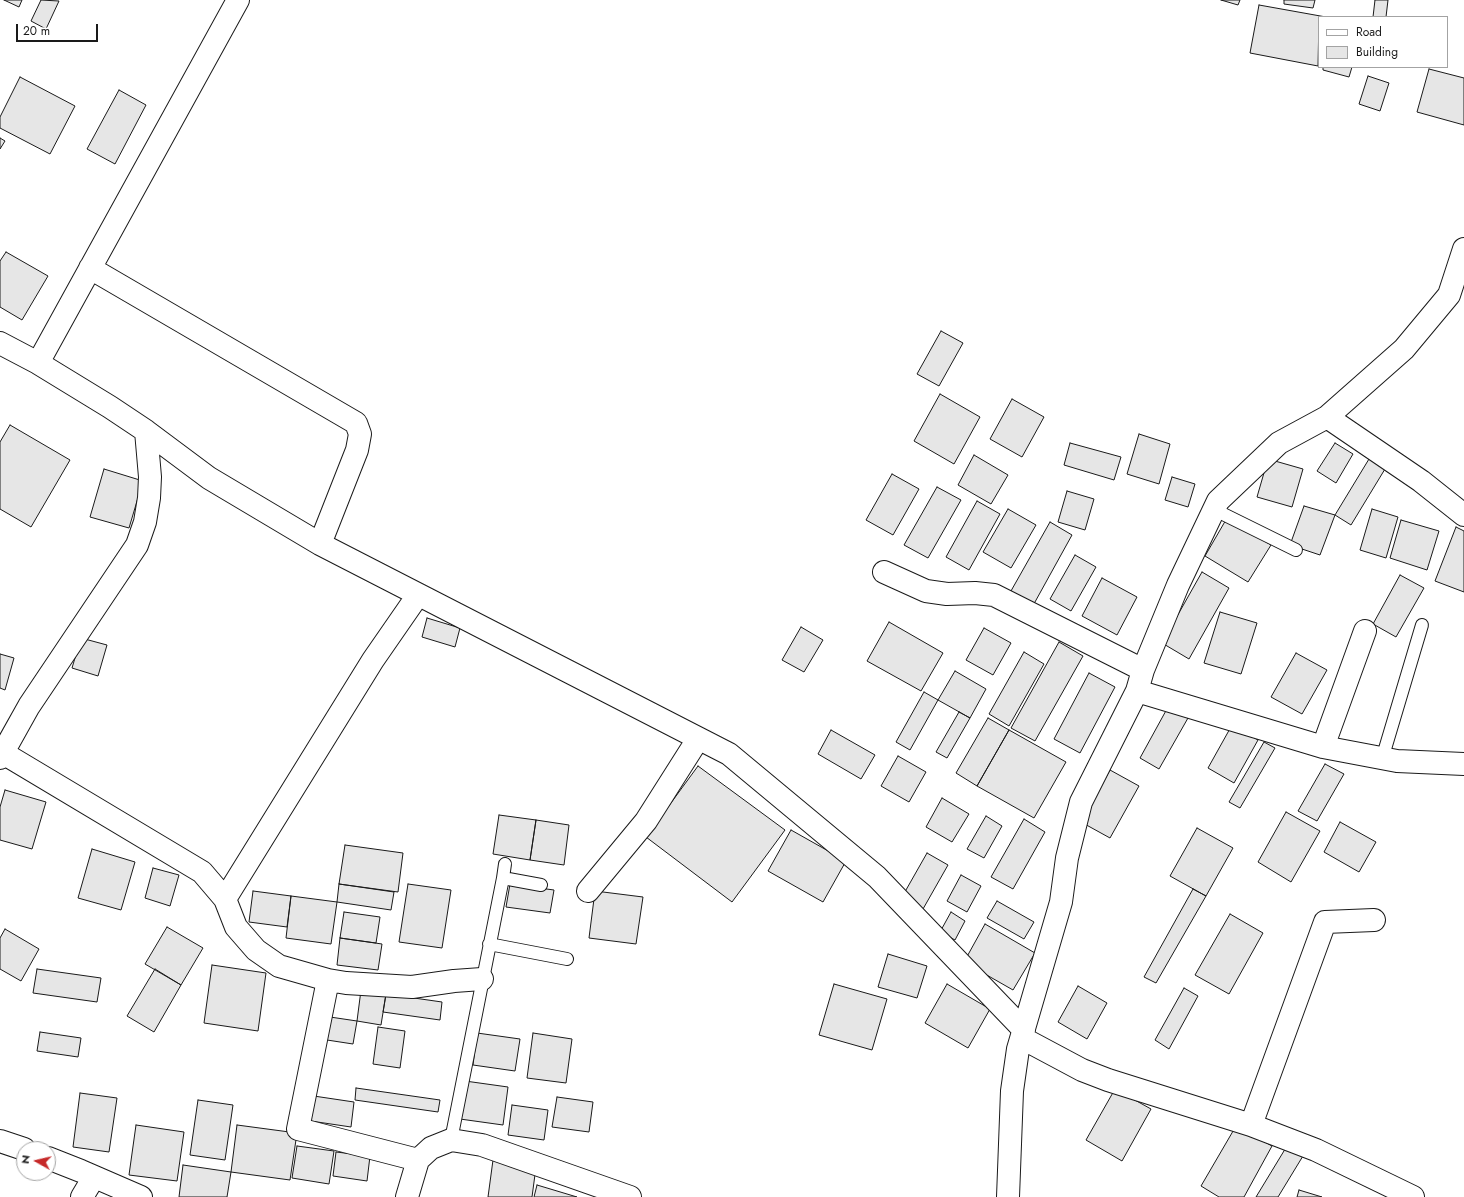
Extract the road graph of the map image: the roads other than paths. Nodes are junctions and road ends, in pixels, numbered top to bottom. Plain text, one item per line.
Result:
1 (238, 0) edge
2 (1464, 249) edge
3 (90, 268) junction
4 (0, 343) edge
5 (38, 363) junction
6 (1327, 417) junction
7 (146, 431) junction
8 (1213, 509) junction
9 (1464, 516) edge
10 (320, 544) junction
11 (1296, 550) dead end
12 (884, 572) dead end
13 (418, 595) junction
14 (1422, 625) dead end
15 (1365, 631) dead end
16 (1143, 670) junction
17 (1137, 691) junction
18 (698, 738) junction
19 (1323, 747) junction
20 (1, 755) edge
21 (1382, 759) junction
22 (1464, 764) edge
23 (505, 864) dead end
24 (503, 878) junction
25 (541, 885) dead end
26 (585, 890) dead end
27 (225, 898) junction
28 (1374, 920) dead end
29 (489, 944) junction
30 (567, 959) dead end
31 (482, 979) junction
32 (328, 980) junction
33 (1023, 1034) junction
34 (1251, 1124) junction
35 (0, 1140) edge
36 (451, 1140) junction
37 (16, 1146) edge
38 (418, 1160) junction
39 (56, 1161) edge
40 (94, 1177) junction
41 (82, 1197) edge
42 (140, 1197) edge
43 (407, 1197) edge
44 (630, 1197) edge
45 (1008, 1197) edge
46 (1413, 1197) edge

1 - 3 street
2 - 6 street
3 - 5 street
3 - 10 street
4 - 5 street
5 - 7 street
6 - 8 street
6 - 9 street
7 - 10 street
7 - 20 street
8 - 11 lane
8 - 16 street
10 - 13 street
12 - 16 street
13 - 18 street
13 - 27 street
14 - 21 lane
15 - 19 street
16 - 17 street
17 - 19 street
17 - 33 street
18 - 26 street
18 - 33 street
19 - 21 street
20 - 27 street
21 - 22 street
23 - 24 lane
24 - 25 lane
24 - 29 lane
27 - 32 street
28 - 34 street
29 - 30 lane
29 - 31 lane
31 - 32 street
31 - 36 lane
32 - 38 street
33 - 34 street
33 - 45 street
34 - 46 street
35 - 37 street
36 - 38 street
36 - 44 street
38 - 43 street
39 - 40 street
40 - 41 street
40 - 42 street

